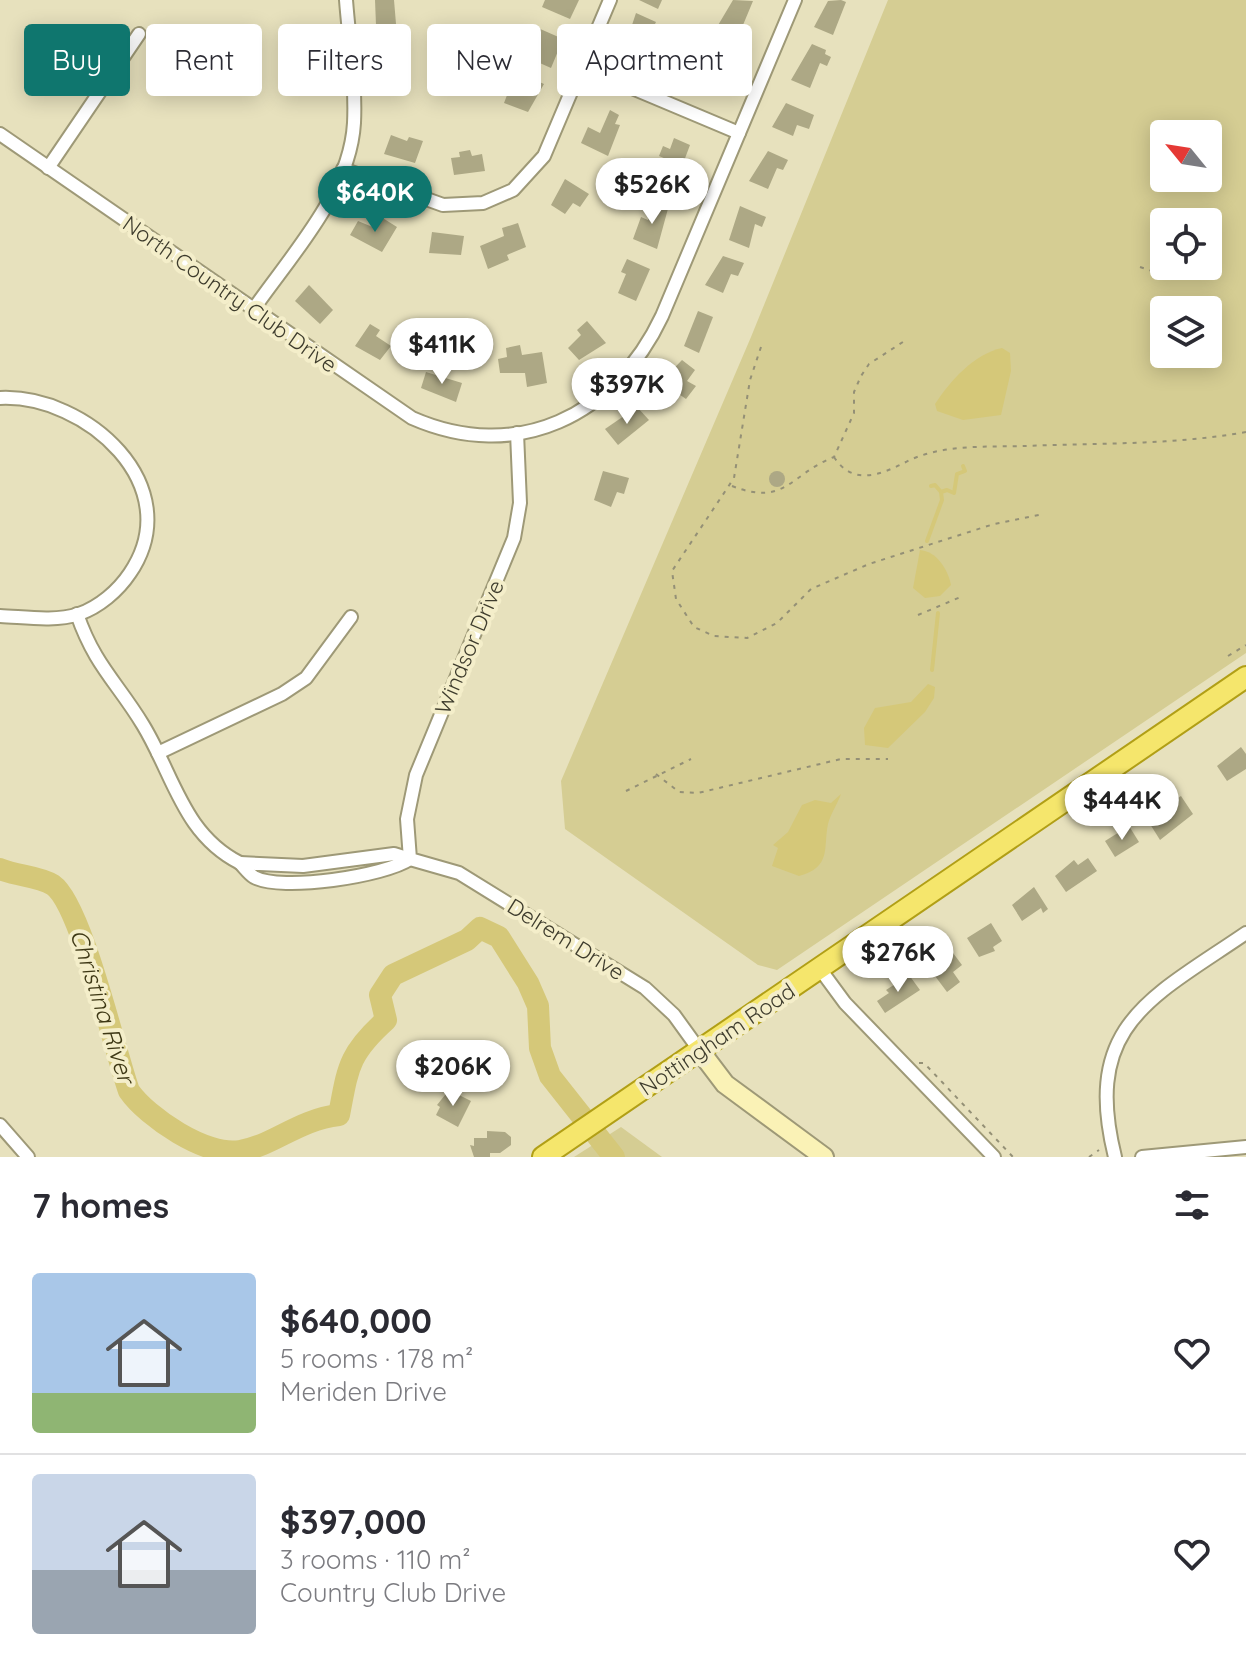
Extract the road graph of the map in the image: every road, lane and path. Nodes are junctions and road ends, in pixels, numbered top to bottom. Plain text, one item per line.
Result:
1 (346, 0) edge
2 (610, 0) edge
3 (795, 0) edge
4 (600, 24) edge
5 (139, 34) dead end
6 (570, 96) edge
7 (651, 96) edge
8 (739, 133) junction
9 (0, 134) edge
10 (48, 168) junction
11 (343, 169) junction
12 (1140, 267) dead end
13 (1150, 270) edge
14 (253, 310) junction
15 (906, 340) dead end
16 (761, 347) dead end
17 (0, 398) edge
18 (1246, 432) edge
19 (517, 433) junction
20 (834, 457) junction
21 (731, 485) junction
22 (1044, 514) dead end
23 (963, 596) dead end
24 (77, 614) junction
25 (918, 615) dead end
26 (0, 616) edge
27 (351, 617) dead end
28 (1246, 645) edge
29 (1228, 656) dead end
30 (1246, 677) edge
31 (158, 753) junction
32 (691, 759) dead end
33 (888, 759) dead end
34 (656, 774) junction
35 (626, 791) dead end
36 (410, 859) junction
37 (1246, 933) edge
38 (820, 969) junction
39 (700, 1051) junction
40 (0, 1125) edge
41 (1246, 1147) edge
42 (1099, 1150) dead end
43 (28, 1157) edge
44 (543, 1157) edge
45 (824, 1157) edge
46 (994, 1157) edge
47 (1089, 1157) edge
48 (1115, 1157) edge
49 (1142, 1157) edge

1 - 11 street
2 - 4 street
3 - 8 street, North Country Club Drive
5 - 10 street
6 - 11 street
7 - 8 street
8 - 19 street, North Country Club Drive
9 - 10 street, North Country Club Drive
10 - 14 street, North Country Club Drive
11 - 14 street
12 - 13 path
14 - 19 street, North Country Club Drive
15 - 20 path
16 - 21 path
17 - 24 street
18 - 20 path
19 - 36 street, Windsor Drive
20 - 21 path
21 - 22 path
23 - 25 path
24 - 26 street
24 - 31 street
27 - 31 street
28 - 29 path
30 - 38 main road, Nottingham Road
31 - 36 street
32 - 34 path
33 - 34 path
34 - 35 path
36 - 39 street, Delrem Drive
37 - 48 street
38 - 39 main road, Nottingham Road
38 - 46 street
39 - 44 main road, Nottingham Road
39 - 45 street
40 - 43 street
41 - 49 street
42 - 47 path

